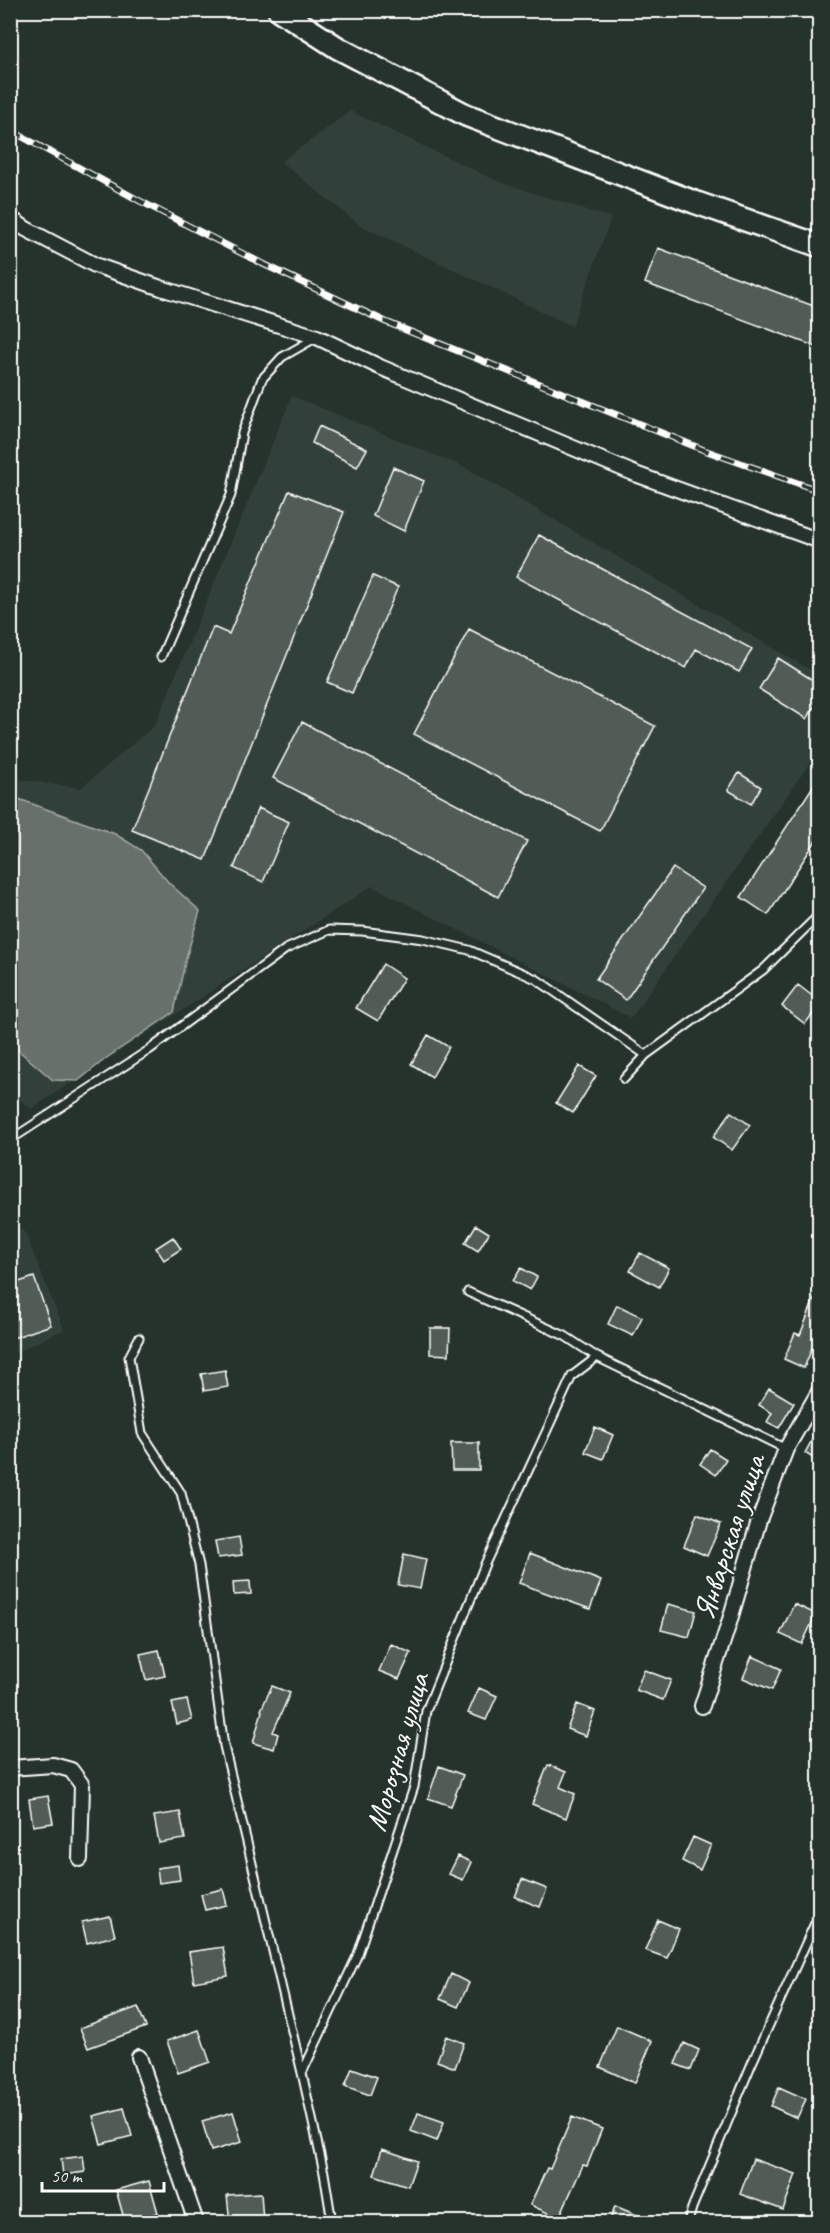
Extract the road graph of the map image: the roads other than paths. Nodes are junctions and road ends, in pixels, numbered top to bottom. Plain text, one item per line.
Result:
1 (279, 10) edge
2 (10, 218) edge
3 (819, 246) edge
4 (317, 338) junction
5 (819, 541) edge
6 (161, 657) dead end
7 (819, 914) edge
8 (646, 1055) junction
9 (624, 1079) dead end
10 (10, 1140) edge
11 (468, 1292) dead end
12 (140, 1338) dead end
13 (597, 1357) junction
14 (819, 1390) edge
15 (786, 1449) junction
16 (702, 1706) dead end
17 (10, 1768) edge
18 (80, 1859) dead end
19 (819, 1912) edge
20 (139, 2057) dead end
21 (302, 2073) junction
22 (196, 2223) edge
23 (332, 2223) edge
24 (688, 2223) edge

1 - 3 main road
2 - 4 street
4 - 5 street
4 - 6 lane
7 - 8 lane
8 - 9 lane
8 - 10 lane
11 - 13 lane
12 - 21 lane
13 - 15 lane
13 - 21 lane, Морозная улица
14 - 15 street, Январская улица
15 - 16 street, Январская улица
17 - 18 street
19 - 24 lane
20 - 22 street
21 - 23 lane

